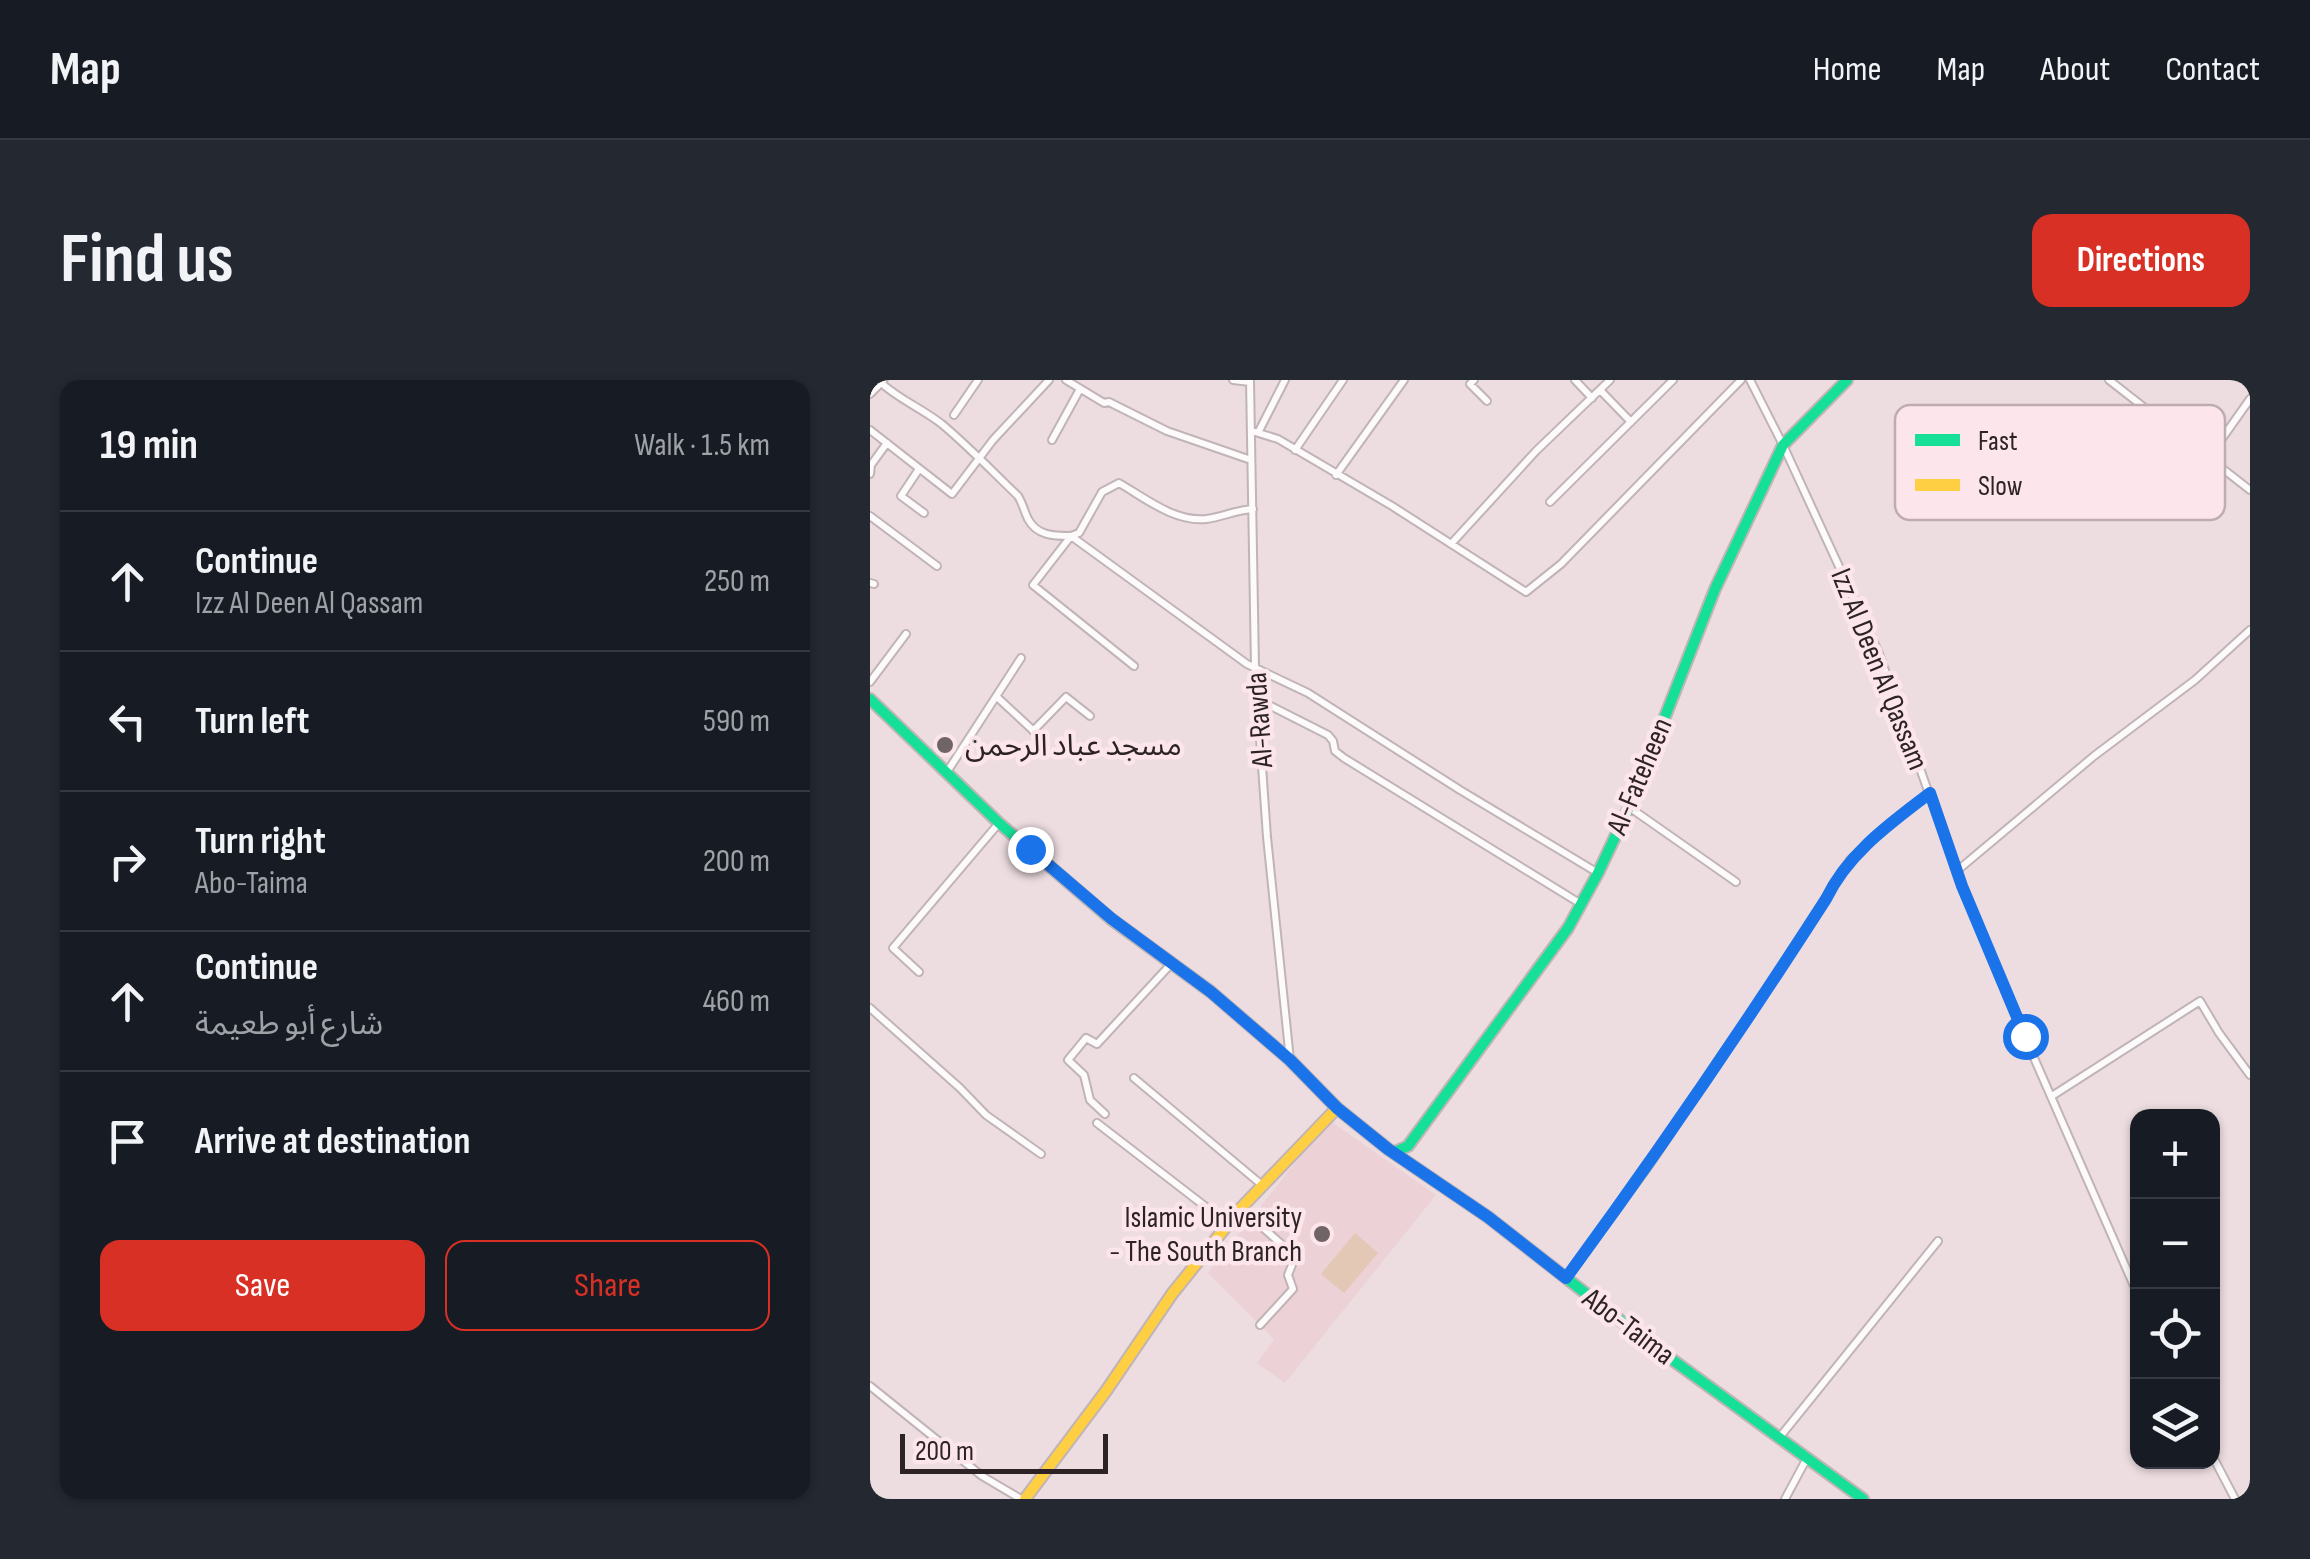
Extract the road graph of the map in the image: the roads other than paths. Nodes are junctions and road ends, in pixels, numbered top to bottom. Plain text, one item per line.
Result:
1 (978, 380) edge
2 (1050, 380) edge
3 (1066, 380) edge
4 (1233, 380) edge
5 (1285, 380) edge
6 (1343, 380) edge
7 (1404, 380) edge
8 (1474, 380) edge
9 (1575, 380) edge
10 (1610, 380) edge
11 (1673, 380) edge
12 (1741, 380) edge
13 (1750, 380) edge
14 (1847, 380) edge
15 (2109, 380) edge
16 (881, 381) edge
17 (1250, 381) edge
18 (1080, 390) junction
19 (1600, 390) junction
20 (870, 394) edge
21 (1592, 398) junction
22 (2250, 399) edge
23 (1487, 401) dead end
24 (2141, 405) edge
25 (954, 415) dead end
26 (1631, 422) junction
27 (870, 430) edge
28 (1255, 431) junction
29 (2225, 434) edge
30 (1052, 440) dead end
31 (887, 443) junction
32 (1783, 445) junction
33 (1295, 450) junction
34 (978, 458) junction
35 (1251, 460) junction
36 (919, 469) junction
37 (2225, 470) edge
38 (870, 474) edge
39 (1336, 475) junction
40 (2250, 490) edge
41 (1550, 502) dead end
42 (1253, 509) junction
43 (924, 513) dead end
44 (870, 516) edge
45 (1071, 536) junction
46 (1451, 544) junction
47 (938, 566) dead end
48 (2250, 630) edge
49 (906, 634) dead end
50 (1021, 658) dead end
51 (1134, 666) dead end
52 (1255, 667) junction
53 (870, 682) edge
54 (996, 697) junction
55 (870, 698) edge
56 (1257, 699) junction
57 (1090, 716) dead end
58 (947, 772) junction
59 (1930, 793) junction
60 (1629, 807) junction
61 (999, 823) junction
62 (1958, 870) junction
63 (1598, 873) junction
64 (1736, 882) dead end
65 (1581, 904) junction
66 (1171, 964) junction
67 (920, 972) dead end
68 (870, 1008) edge
69 (1290, 1060) junction
70 (2250, 1075) edge
71 (1134, 1078) dead end
72 (2052, 1096) junction
73 (1337, 1108) junction
74 (1105, 1114) dead end
75 (1097, 1123) dead end
76 (1395, 1152) junction
77 (1042, 1154) dead end
78 (1262, 1186) junction
79 (1241, 1208) junction
80 (1230, 1225) junction
81 (1938, 1241) dead end
82 (1566, 1278) junction
83 (2136, 1289) edge
84 (1260, 1325) dead end
85 (870, 1386) edge
86 (1779, 1438) junction
87 (1807, 1458) junction
88 (2218, 1469) edge
89 (2233, 1498) edge
90 (1023, 1499) edge
91 (1785, 1499) edge
92 (1863, 1499) edge

1 - 25 street
2 - 34 street
3 - 18 street
4 - 17 street
5 - 28 street
6 - 33 street
7 - 39 street
8 - 23 street
9 - 21 street
10 - 19 street
11 - 26 street
12 - 46 street
13 - 32 street, Izz Al Deen Al Qassam
14 - 32 street, Al-Fateheen
15 - 24 street
16 - 20 street
16 - 34 street
17 - 28 street, Al-Rawda
18 - 30 street
18 - 35 street
19 - 21 street
19 - 26 street
21 - 46 street
22 - 29 street
26 - 41 street
27 - 31 street
28 - 33 street
28 - 35 street, Al-Rawda
31 - 36 street
31 - 38 street
32 - 59 street, Izz Al Deen Al Qassam
32 - 60 street, Al-Fateheen
33 - 39 street
34 - 36 street
34 - 45 street
35 - 42 street, Al-Rawda
36 - 43 street
37 - 40 street
39 - 46 street
42 - 45 street
42 - 52 street, Al-Rawda
44 - 47 street
45 - 51 street
45 - 52 street
48 - 62 street
49 - 53 street
50 - 54 street
52 - 56 street, Al-Rawda
52 - 63 street
54 - 57 street
54 - 58 street
55 - 58 street, Abo-Taima
56 - 65 street
56 - 69 street, Al-Rawda
58 - 61 street, Abo-Taima
59 - 62 street, Izz Al Deen Al Qassam
59 - 82 street
60 - 63 street, Al-Fateheen
60 - 64 street
61 - 66 street, Abo-Taima
61 - 67 street
62 - 72 street, Izz Al Deen Al Qassam
63 - 65 street, Al-Fateheen
65 - 76 street, Al-Fateheen
66 - 69 street, Abo-Taima
66 - 74 street
68 - 77 street
69 - 73 street, Abo-Taima
70 - 72 street
71 - 78 street
72 - 83 street, Izz Al Deen Al Qassam
73 - 76 street, Abo-Taima
73 - 78 street
75 - 80 street
76 - 82 street, Abo-Taima
78 - 79 street
79 - 80 street
79 - 84 street
80 - 90 street
81 - 86 street
82 - 86 street, Abo-Taima
85 - 90 street
86 - 87 street, Abo-Taima
87 - 91 street
87 - 92 street, Abo-Taima
88 - 89 street

